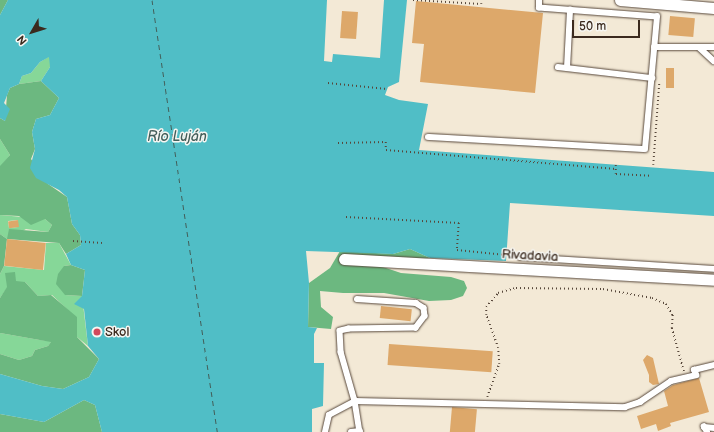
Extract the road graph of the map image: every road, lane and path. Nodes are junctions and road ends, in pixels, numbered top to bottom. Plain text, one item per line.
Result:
1 (413, 0) edge
2 (481, 0) edge
3 (539, 0) edge
4 (620, 0) edge
5 (714, 8) edge
6 (570, 10) junction
7 (654, 47) junction
8 (714, 47) edge
9 (700, 48) junction
10 (714, 61) edge
11 (558, 67) dead end
12 (567, 68) junction
13 (652, 78) junction
14 (328, 83) dead end
15 (387, 89) dead end
16 (428, 137) dead end
17 (338, 143) dead end
18 (616, 164) dead end
19 (616, 169) junction
20 (651, 176) dead end
21 (346, 217) dead end
22 (73, 240) dead end
23 (102, 243) dead end
24 (506, 255) dead end
25 (520, 257) dead end
26 (344, 259) dead end
27 (714, 269) edge
28 (714, 280) edge
29 (357, 299) dead end
30 (714, 365) edge
31 (686, 377) junction
32 (355, 401) junction
33 (487, 403) junction
34 (714, 428) edge
35 (325, 432) edge
36 (351, 432) edge
37 (360, 432) edge
38 (706, 432) edge

1 - 2 path
3 - 6 lane
4 - 5 street
6 - 7 lane
6 - 12 lane
7 - 9 lane
7 - 13 lane
8 - 9 lane
9 - 10 lane
11 - 12 lane
12 - 13 lane
13 - 16 lane
14 - 15 path
17 - 19 path
18 - 19 path
19 - 20 path
21 - 24 path
22 - 23 path
25 - 27 lane
26 - 28 street, Rivadavia
29 - 32 lane
30 - 31 lane
31 - 33 lane
31 - 33 path
32 - 33 lane
32 - 35 lane
32 - 37 lane
34 - 38 lane
36 - 37 lane

